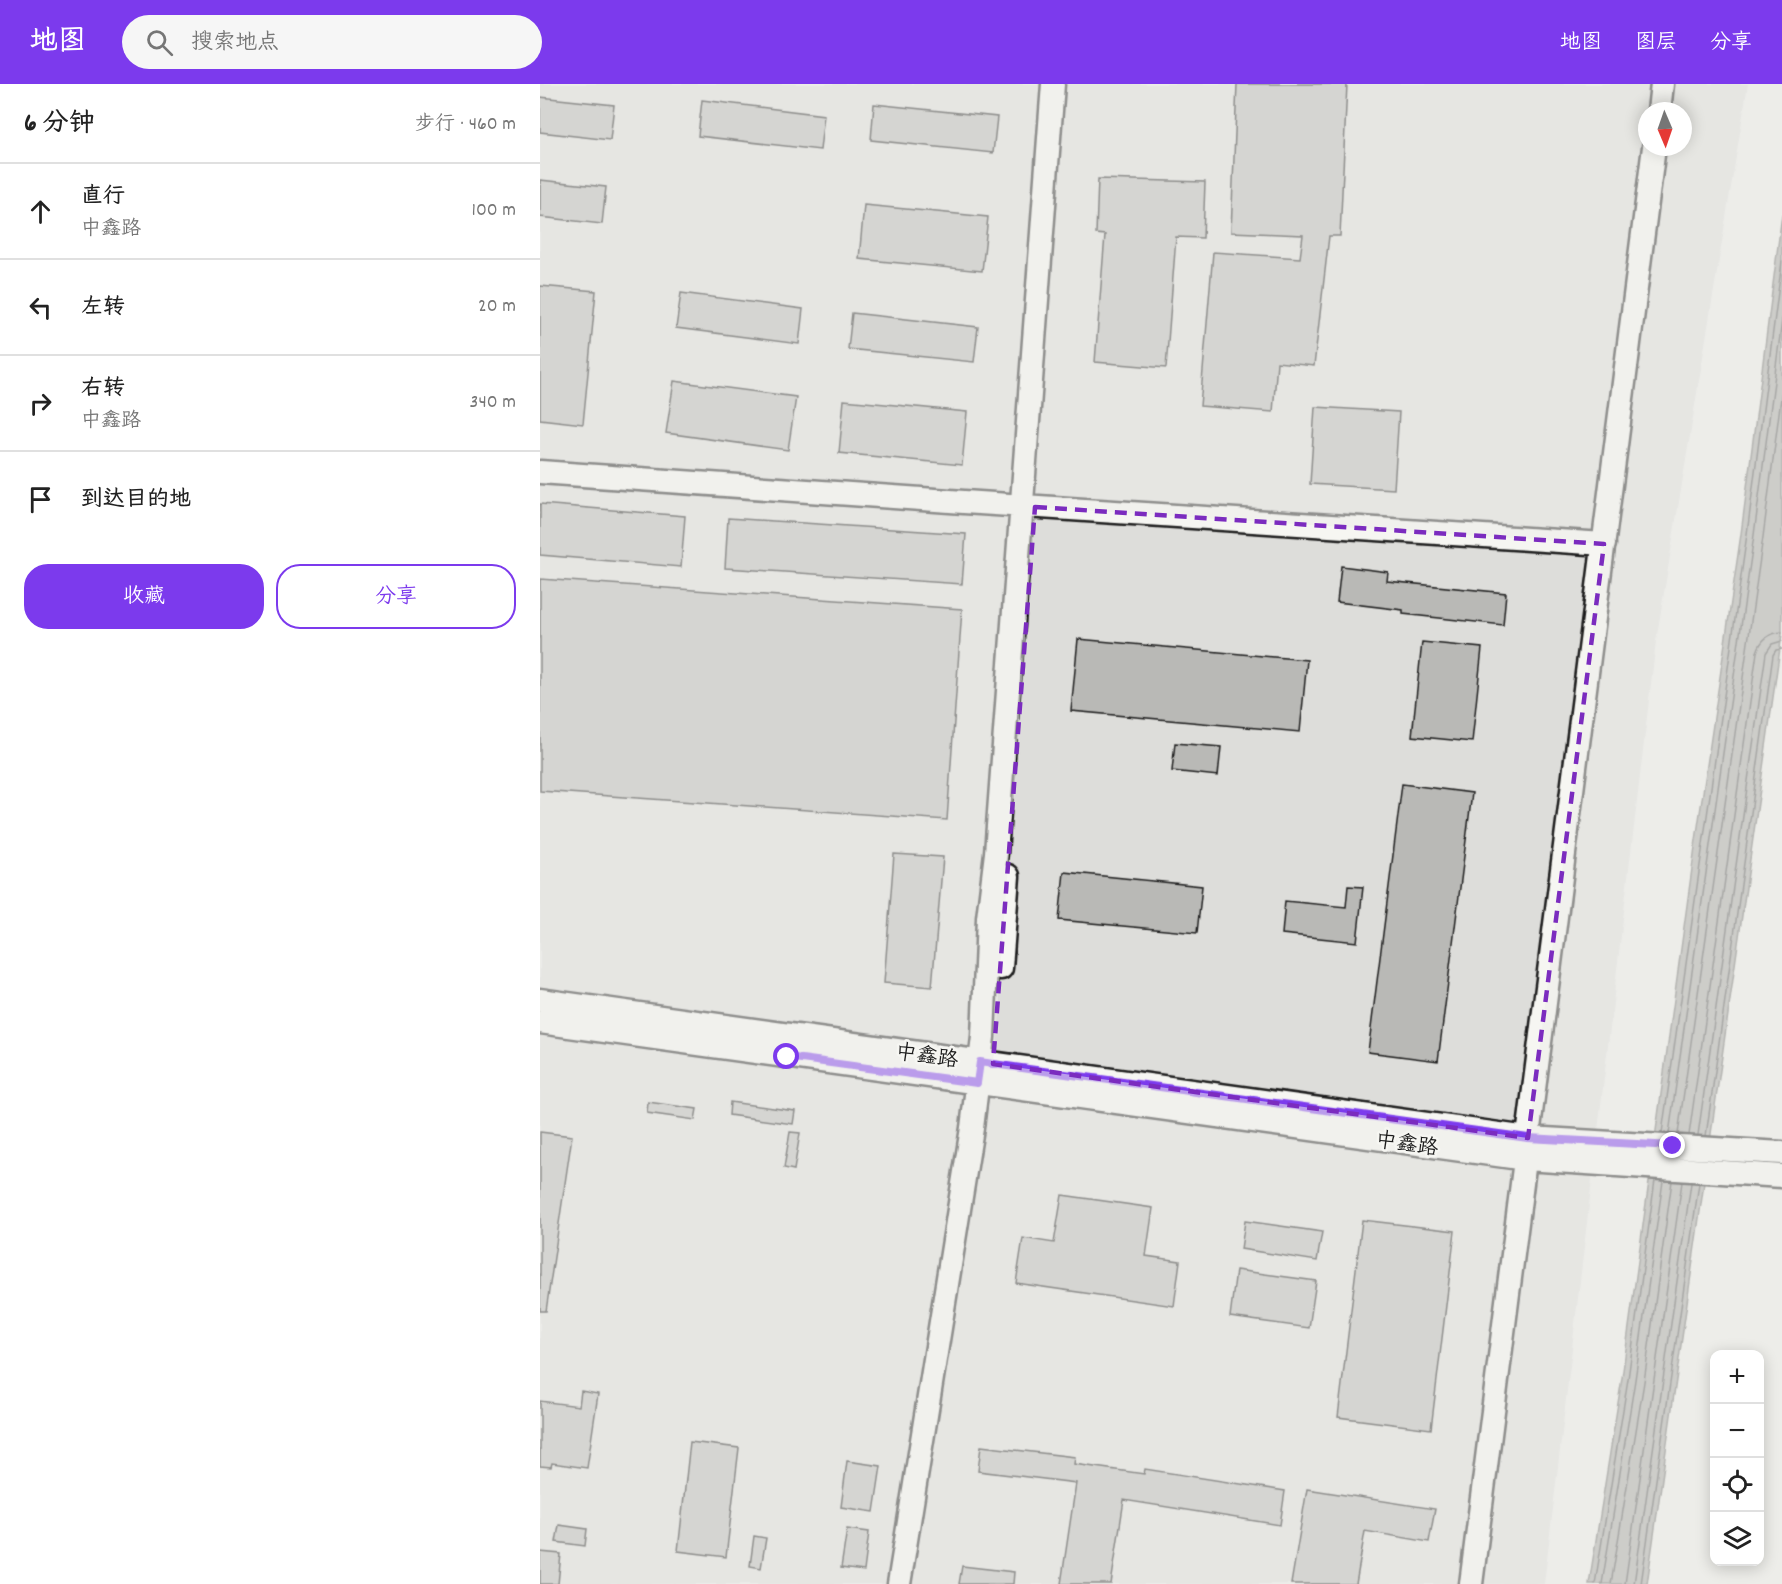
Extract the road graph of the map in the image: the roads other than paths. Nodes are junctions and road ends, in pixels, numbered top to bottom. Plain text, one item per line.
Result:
1 (1053, 84) edge
2 (1066, 84) edge
3 (1662, 84) edge
4 (1660, 102) edge
5 (1653, 156) edge
6 (540, 472) edge
7 (1028, 507) junction
8 (1604, 544) junction
9 (540, 1000) edge
10 (540, 1022) edge
11 (985, 1074) junction
12 (1527, 1148) junction
13 (1782, 1153) edge
14 (1680, 1158) junction
15 (1782, 1176) edge
16 (898, 1584) edge
17 (912, 1584) edge
18 (1471, 1584) edge

1 - 7 street
2 - 7 street
3 - 4 street
5 - 8 street
6 - 7 street
7 - 8 street
7 - 11 street
8 - 12 street
9 - 11 street, 中鑫路
10 - 11 street, 中鑫路
11 - 12 street, 中鑫路
11 - 16 street
11 - 17 street
12 - 14 street, 中鑫路
12 - 18 street
13 - 14 street
14 - 15 street

